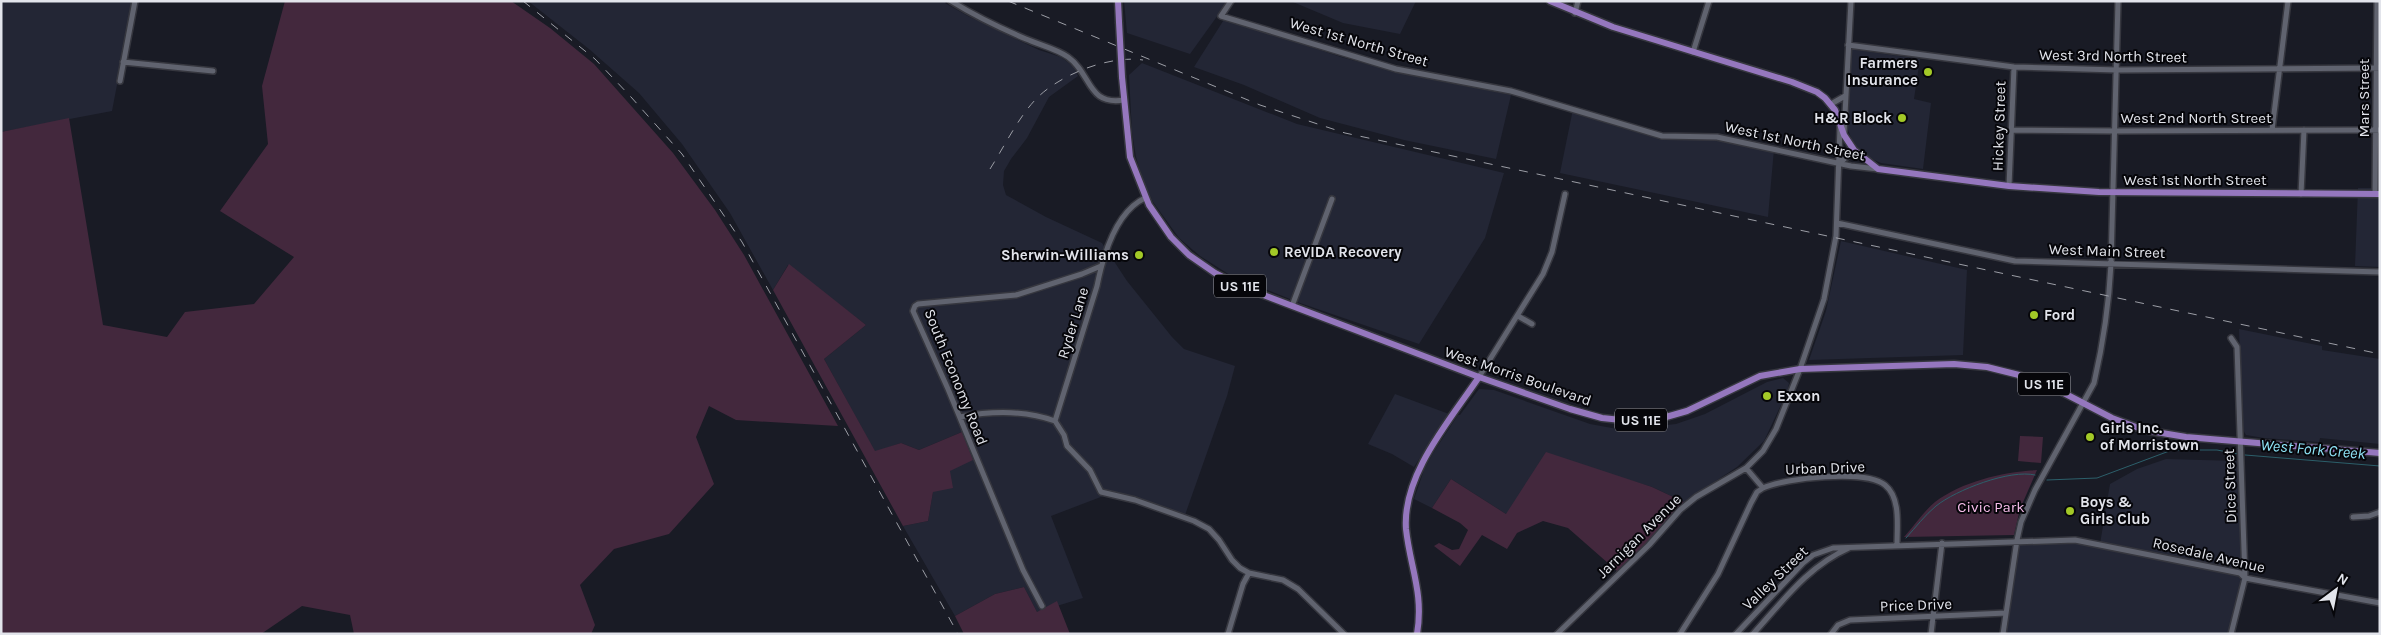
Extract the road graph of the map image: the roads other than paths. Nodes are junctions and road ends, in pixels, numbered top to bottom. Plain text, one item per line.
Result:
1 (135, 1) edge
2 (951, 1) edge
3 (1118, 1) edge
4 (1231, 1) edge
5 (1550, 1) edge
6 (1578, 1) edge
7 (1709, 1) edge
8 (1851, 1) edge
9 (2118, 1) edge
10 (2288, 1) edge
11 (2378, 5) edge
12 (1574, 13) junction
13 (1848, 45) junction
14 (1693, 52) junction
15 (122, 62) junction
16 (2014, 67) junction
17 (2378, 68) edge
18 (2279, 69) junction
19 (2117, 70) junction
20 (212, 71) dead end
21 (120, 81) dead end
22 (1845, 96) junction
23 (1124, 100) junction
24 (1831, 104) junction
25 (1840, 122) junction
26 (2012, 130) junction
27 (2272, 130) junction
28 (2304, 130) junction
29 (2378, 130) edge
30 (2115, 131) junction
31 (1844, 135) junction
32 (1854, 150) junction
33 (1840, 163) junction
34 (1878, 170) junction
35 (2009, 186) junction
36 (2114, 192) junction
37 (1565, 194) dead end
38 (2301, 194) junction
39 (2378, 194) edge
40 (1145, 198) junction
41 (1332, 199) dead end
42 (1837, 223) junction
43 (2111, 264) junction
44 (1101, 266) junction
45 (2380, 272) edge
46 (1292, 306) junction
47 (1518, 316) junction
48 (1532, 324) dead end
49 (2231, 338) dead end
50 (1800, 369) junction
51 (1478, 377) junction
52 (2083, 404) junction
53 (960, 416) junction
54 (1055, 421) junction
55 (2241, 441) junction
56 (2380, 453) edge
57 (1746, 468) junction
58 (1763, 488) junction
59 (2380, 512) edge
60 (2353, 517) dead end
61 (1924, 537) dead end
62 (2017, 540) junction
63 (1942, 543) junction
64 (1897, 544) junction
65 (1927, 544) junction
66 (1852, 547) junction
67 (1249, 573) junction
68 (2245, 578) junction
69 (2380, 603) edge
70 (1042, 606) dead end
71 (2006, 613) junction
72 (1933, 616) junction
73 (1228, 634) edge
74 (1344, 634) edge
75 (1417, 634) edge
76 (1557, 634) edge
77 (1680, 634) edge
78 (1736, 634) edge
79 (1753, 634) edge
80 (1831, 634) edge
81 (1931, 634) edge
82 (2004, 634) edge
83 (2231, 634) edge

1 - 15 street
2 - 23 street
3 - 23 main road, West Morris Boulevard / US 11E, bridge
4 - 33 street, West 1st North Street
5 - 12 main road
6 - 12 street
7 - 14 street
8 - 13 street
9 - 19 street
10 - 18 street
11 - 17 street, Mars Street
12 - 14 main road
13 - 16 street, West 3rd North Street
13 - 22 street
14 - 24 main road
15 - 20 street
15 - 21 street
16 - 19 street, West 3rd North Street
16 - 26 street, Hickey Street
17 - 18 street, West 3rd North Street
17 - 29 street, Mars Street
18 - 19 street, West 3rd North Street
18 - 27 street
19 - 30 street
22 - 24 street
22 - 31 street
23 - 40 main road, West Morris Boulevard / US 11E
24 - 25 main road
25 - 31 main road
25 - 33 street, Jarnigan Avenue
26 - 30 street, West 2nd North Street
26 - 35 street, Hickey Street
27 - 28 street, West 2nd North Street
27 - 30 street, West 2nd North Street
28 - 29 street, West 2nd North Street
28 - 38 street
29 - 39 street, Mars Street
30 - 36 street
31 - 32 main road
32 - 33 street
32 - 34 main road
33 - 34 street, West 1st North Street
33 - 42 street, Jarnigan Avenue
34 - 35 main road, West 1st North Street
35 - 36 main road, West 1st North Street
36 - 38 main road, West 1st North Street
36 - 43 street
37 - 47 street
38 - 39 main road, West 1st North Street
40 - 44 street, Ryder Lane
40 - 46 main road, West Morris Boulevard / US 11E
41 - 46 street
42 - 43 street, West Main Street
42 - 50 street, Jarnigan Avenue
43 - 45 street, West Main Street
43 - 52 street
44 - 53 street, South Economy Road
44 - 54 street, Ryder Lane
46 - 51 main road, West Morris Boulevard / US 11E
47 - 48 street
47 - 51 street
49 - 55 street, Dice Street
50 - 51 main road, West Morris Boulevard / US 11E
50 - 52 main road, West Morris Boulevard / US 11E
50 - 57 street, Jarnigan Avenue
51 - 75 main road
52 - 55 main road, West Morris Boulevard / US 11E
52 - 62 street
53 - 54 street
53 - 70 street, South Economy Road
54 - 67 street
55 - 56 main road, West Morris Boulevard / US 11E
55 - 68 street, Dice Street
57 - 58 street
57 - 76 street, Jarnigan Avenue
58 - 64 street, Urban Drive
58 - 77 street
59 - 60 street
61 - 65 street
62 - 63 street, Rosedale Avenue
62 - 68 street, Rosedale Avenue
62 - 71 street
63 - 65 street, Rosedale Avenue
63 - 72 street
64 - 65 street, Rosedale Avenue
64 - 66 street, Rosedale Avenue
66 - 78 street, Valley Street
66 - 79 street, Valley Street
67 - 73 street
67 - 74 street
68 - 69 street, Rosedale Avenue
68 - 83 street, Dice Street
71 - 72 street, Price Drive
71 - 82 street
72 - 80 street, Price Drive
72 - 81 street

